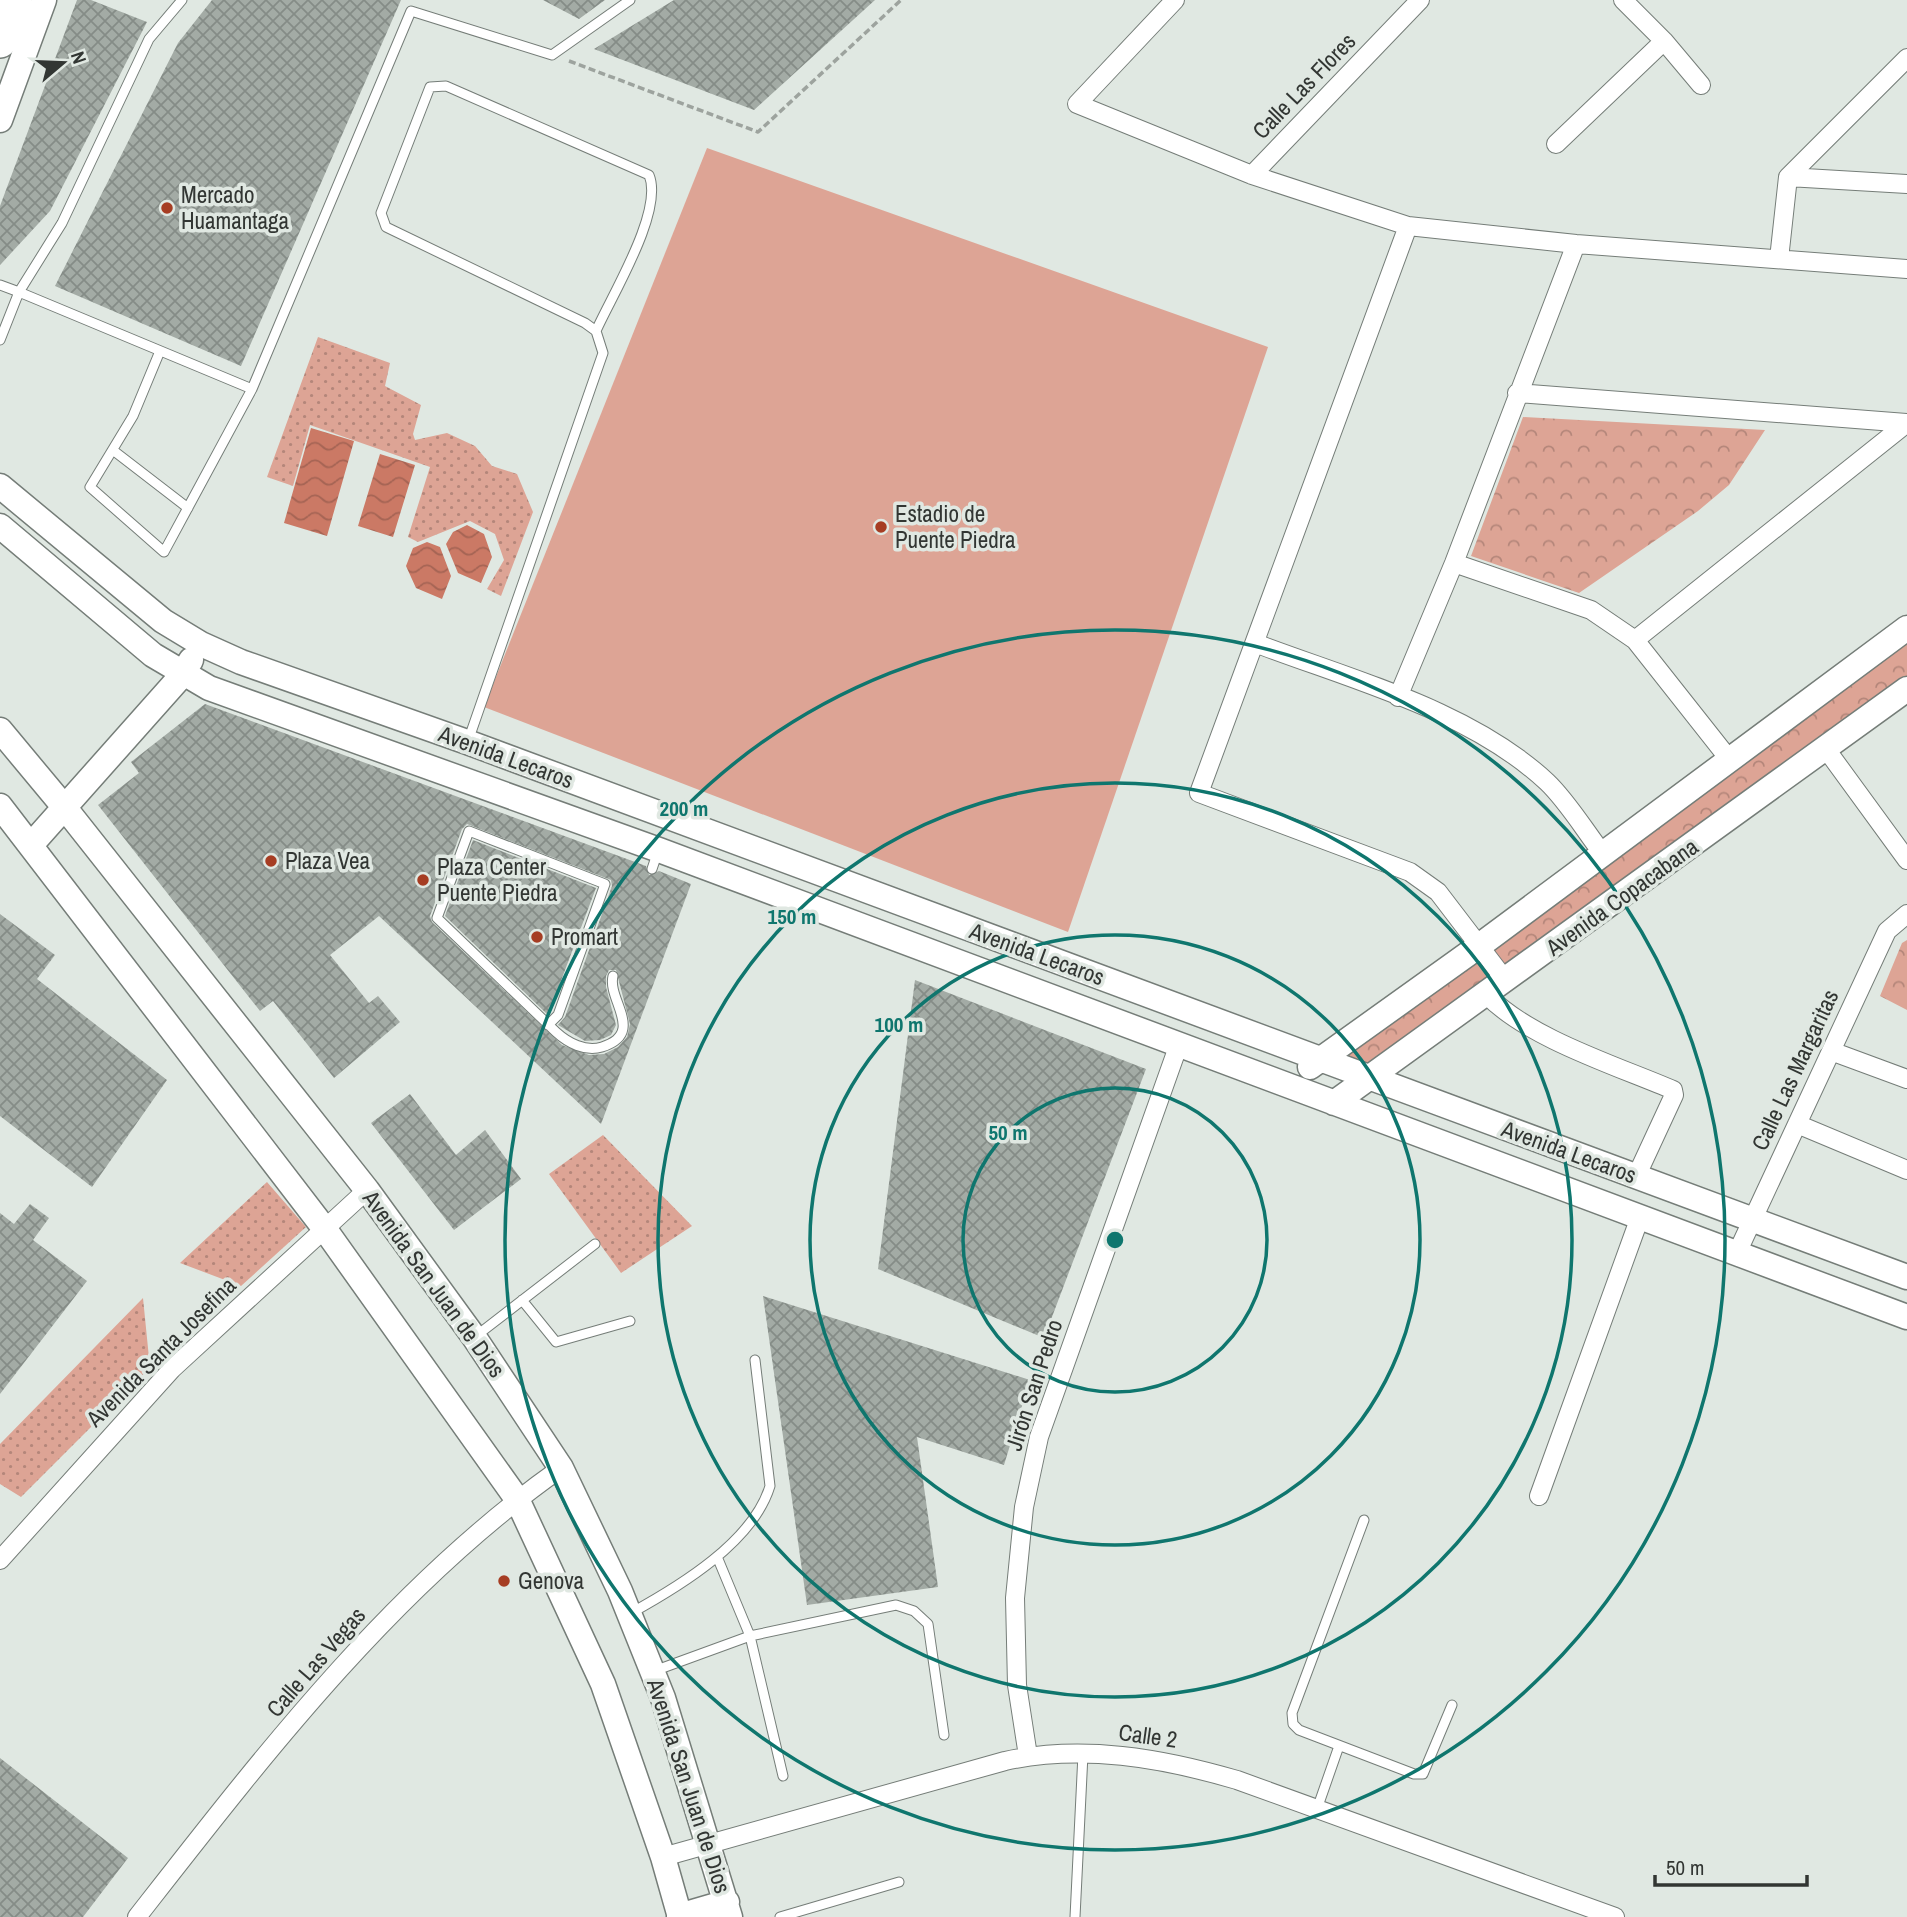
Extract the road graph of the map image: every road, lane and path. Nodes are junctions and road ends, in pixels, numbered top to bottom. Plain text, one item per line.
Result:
1 (15, 0) edge
2 (44, 0) edge
3 (182, 0) edge
4 (630, 0) edge
5 (901, 0) edge
6 (1175, 0) edge
7 (1420, 0) edge
8 (1623, 0) edge
9 (0, 41) edge
10 (1664, 41) junction
11 (552, 55) junction
12 (1907, 58) edge
13 (1701, 85) dead end
14 (0, 120) edge
15 (1556, 144) dead end
16 (1252, 175) junction
17 (1788, 177) junction
18 (1907, 184) edge
19 (1408, 226) junction
20 (1576, 244) junction
21 (1779, 260) junction
22 (1907, 269) edge
23 (0, 285) edge
24 (19, 292) junction
25 (596, 331) junction
26 (0, 340) edge
27 (160, 351) junction
28 (252, 388) junction
29 (1517, 393) junction
30 (1907, 423) edge
31 (114, 451) junction
32 (0, 486) edge
33 (188, 508) junction
34 (0, 526) edge
35 (1454, 563) junction
36 (1907, 628) edge
37 (1635, 640) junction
38 (1255, 643) junction
39 (201, 644) junction
40 (183, 674) junction
41 (1907, 689) edge
42 (1398, 697) junction
43 (0, 730) edge
44 (467, 742) junction
45 (1826, 749) junction
46 (1729, 759) junction
47 (0, 806) edge
48 (65, 808) junction
49 (31, 845) junction
50 (1603, 854) junction
51 (1907, 860) edge
52 (1907, 914) edge
53 (1479, 946) junction
54 (613, 976) dead end
55 (1497, 988) junction
56 (548, 1025) junction
57 (1179, 1044) junction
58 (1832, 1051) junction
59 (1318, 1060) junction
60 (1369, 1077) junction
61 (1907, 1079) edge
62 (1288, 1085) junction
63 (1334, 1103) junction
64 (1797, 1124) junction
65 (1907, 1170) edge
66 (1636, 1177) junction
67 (367, 1190) junction
68 (1640, 1217) junction
69 (1753, 1220) junction
70 (324, 1228) junction
71 (595, 1244) dead end
72 (1737, 1253) junction
73 (1907, 1277) edge
74 (522, 1300) junction
75 (1907, 1317) edge
76 (630, 1321) dead end
77 (474, 1337) junction
78 (755, 1360) dead end
79 (561, 1468) junction
80 (1539, 1496) dead end
81 (517, 1499) junction
82 (1364, 1520) dead end
83 (718, 1559) junction
84 (0, 1560) edge
85 (629, 1614) junction
86 (750, 1636) junction
87 (653, 1672) junction
88 (1452, 1705) dead end
89 (944, 1735) dead end
90 (1339, 1746) junction
91 (1083, 1754) junction
92 (1028, 1756) junction
93 (783, 1776) dead end
94 (1317, 1809) junction
95 (710, 1844) junction
96 (663, 1857) junction
97 (899, 1882) dead end
98 (729, 1910) edge
99 (679, 1916) edge
100 (137, 1917) edge
101 (780, 1917) edge
102 (1075, 1917) edge
103 (1615, 1917) edge

1 - 9 highway
2 - 14 main road
3 - 24 lane
4 - 11 lane
5 - 11 path
6 - 16 street
7 - 16 street, Calle Las Flores
8 - 10 street
10 - 13 street
10 - 15 street
11 - 28 lane
12 - 17 street
16 - 19 street
17 - 18 street
17 - 21 street
19 - 20 street
19 - 38 street
20 - 21 street
20 - 29 street
21 - 22 street
23 - 24 lane
24 - 26 lane
24 - 27 lane
25 - 25 lane
25 - 44 lane
27 - 28 lane
27 - 31 lane
28 - 33 lane
29 - 30 street
29 - 35 street
30 - 37 street
31 - 33 lane
31 - 33 lane
32 - 39 main road, Avenida Lecaros
34 - 40 main road, Avenida Lecaros
35 - 37 street
35 - 42 street
36 - 46 main road
37 - 46 street
38 - 42 street
38 - 53 street
39 - 40 main road
39 - 44 main road, Avenida Lecaros
40 - 48 main road
40 - 57 main road, Avenida Lecaros
41 - 45 main road, Avenida Copacabana
42 - 50 street
43 - 48 main road, Avenida San Juan de Dios
44 - 59 main road, Avenida Lecaros
45 - 51 street
45 - 55 main road, Avenida Copacabana
46 - 50 main road
47 - 49 main road, Avenida San Juan de Dios
48 - 49 main road
48 - 67 main road, Avenida San Juan de Dios
49 - 70 main road, Avenida San Juan de Dios
50 - 53 main road
52 - 58 street, Calle Las Margaritas
53 - 55 street
53 - 59 main road
54 - 56 lane
55 - 60 main road, Avenida Copacabana
55 - 66 street
56 - 56 lane
57 - 62 main road, Avenida Lecaros
57 - 92 street, Jirón San Pedro
58 - 61 street
58 - 64 street, Calle Las Margaritas
59 - 60 main road, Avenida Lecaros
59 - 62 main road
60 - 63 main road, Avenida Copacabana
60 - 66 main road, Avenida Lecaros
62 - 63 main road, Avenida Lecaros
63 - 68 main road, Avenida Lecaros
64 - 65 street
64 - 69 street, Calle Las Margaritas
66 - 69 main road, Avenida Lecaros
67 - 70 street, Avenida Santa Josefina
67 - 77 main road, Avenida San Juan de Dios
68 - 72 main road, Avenida Lecaros
68 - 80 street
69 - 72 street, Calle Las Margaritas
69 - 73 main road, Avenida Lecaros
70 - 81 main road, Avenida San Juan de Dios
70 - 84 street, Avenida Santa Josefina
71 - 74 lane
72 - 75 main road, Avenida Lecaros
74 - 76 lane
74 - 77 lane
77 - 79 main road, Avenida San Juan de Dios
78 - 83 lane
79 - 81 street, Calle Las Vegas
79 - 85 main road, Avenida San Juan de Dios
81 - 96 main road, Avenida San Juan de Dios
81 - 100 street, Calle Las Vegas
82 - 90 lane
83 - 85 lane
83 - 86 lane
85 - 87 main road, Avenida San Juan de Dios
86 - 87 lane
86 - 89 lane
86 - 93 lane
87 - 95 main road, Avenida San Juan de Dios
88 - 90 lane
90 - 94 lane
91 - 92 street, Calle 2
91 - 94 street, Calle 2
91 - 102 lane
92 - 95 street, Calle 2
94 - 103 street, Calle 2
95 - 96 street, Calle 2
95 - 98 main road, Avenida San Juan de Dios
96 - 99 main road, Avenida San Juan de Dios
97 - 101 lane
98 - 99 main road

